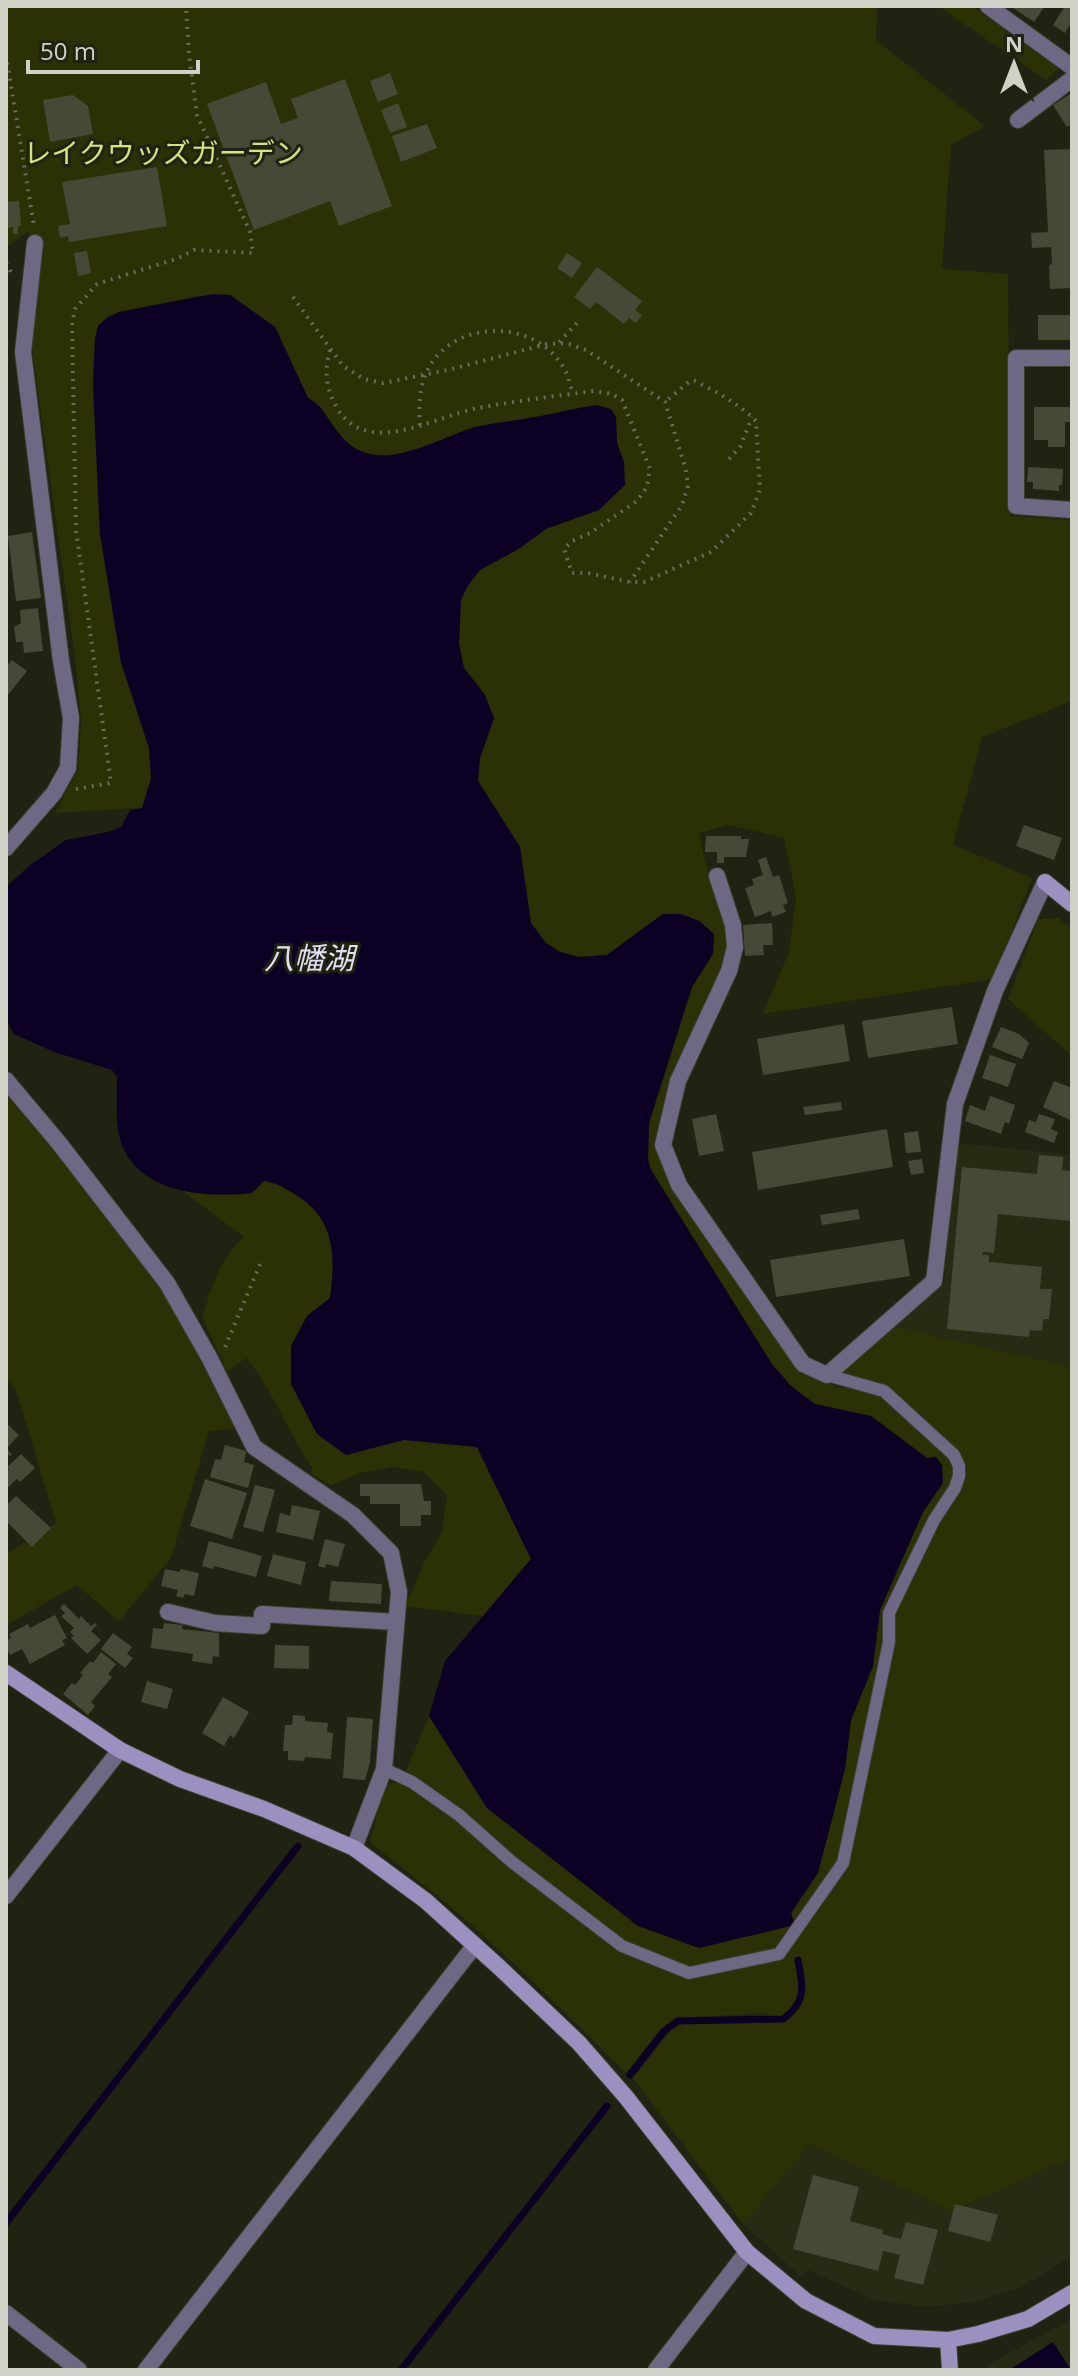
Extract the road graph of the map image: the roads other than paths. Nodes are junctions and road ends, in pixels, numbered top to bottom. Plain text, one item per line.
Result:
1 (988, 6) edge
2 (1072, 67) edge
3 (1072, 79) edge
4 (1018, 120) dead end
5 (35, 243) road end
6 (1072, 358) edge
7 (1072, 510) edge
8 (6, 848) edge
9 (717, 876) dead end
10 (1045, 882) joint
11 (1072, 904) edge
12 (6, 1080) edge
13 (827, 1375) junction
14 (168, 1612) dead end
15 (396, 1622) junction
16 (6, 1673) edge
17 (120, 1750) junction
18 (384, 1769) junction
19 (354, 1848) junction
20 (6, 1896) edge
21 (475, 1945) junction
22 (747, 2252) junction
23 (1072, 2293) edge
24 (6, 2313) edge
25 (948, 2340) junction
26 (79, 2370) edge
27 (146, 2370) edge
28 (656, 2370) edge
29 (950, 2370) edge

1 - 2 street
3 - 4 street
5 - 8 street
6 - 7 street
9 - 13 street
10 - 11 main road
10 - 13 street
12 - 15 street
13 - 18 lane
14 - 15 street
15 - 18 street
16 - 17 main road
17 - 19 main road
17 - 20 street
18 - 19 street
19 - 21 main road
21 - 22 main road
21 - 27 street
22 - 25 main road
22 - 28 street
23 - 25 main road
24 - 26 street
25 - 29 main road

